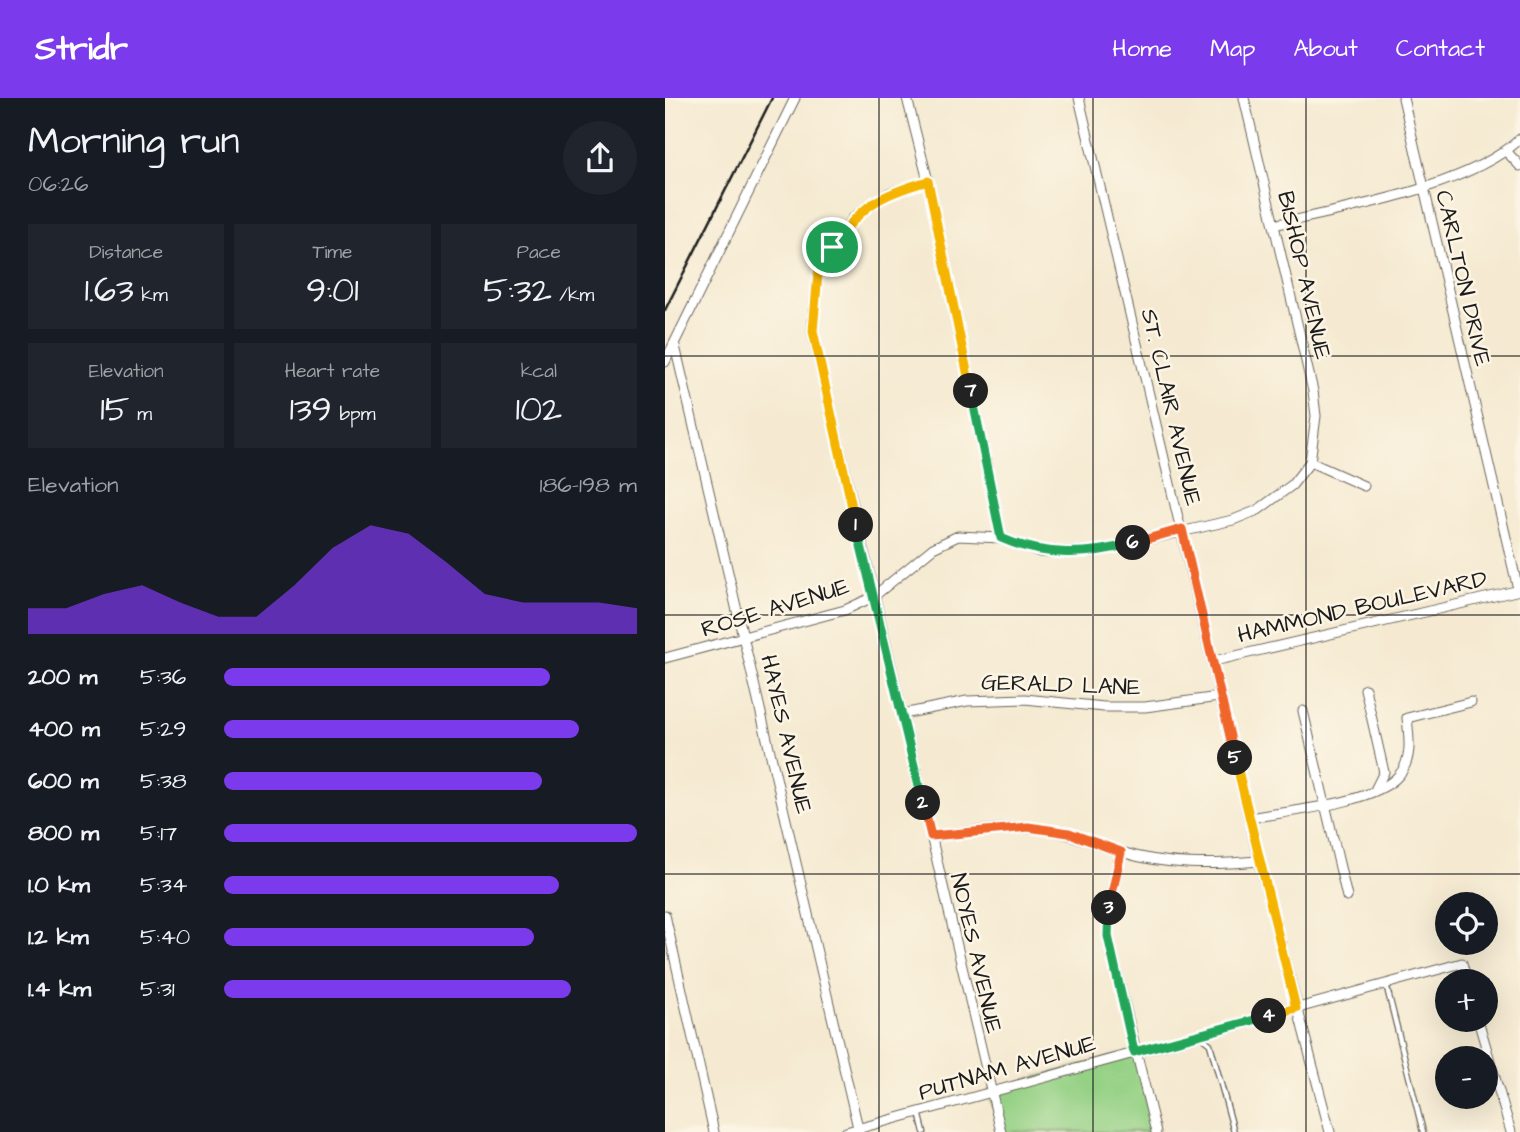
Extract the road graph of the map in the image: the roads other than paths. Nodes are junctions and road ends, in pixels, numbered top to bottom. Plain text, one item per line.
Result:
1 (795, 98) edge
2 (907, 98) edge
3 (1079, 98) edge
4 (1244, 98) edge
5 (1403, 98) edge
6 (1520, 139) edge
7 (1506, 151) junction
8 (1520, 166) edge
9 (928, 181) junction
10 (1423, 189) junction
11 (1274, 225) junction
12 (675, 346) junction
13 (665, 362) edge
14 (1310, 462) junction
15 (1364, 486) dead end
16 (1182, 529) junction
17 (1001, 538) junction
18 (1519, 589) edge
19 (873, 597) junction
20 (744, 639) junction
21 (665, 658) edge
22 (1214, 661) junction
23 (1365, 689) dead end
24 (1219, 697) junction
25 (1471, 702) dead end
26 (1304, 711) dead end
27 (903, 714) junction
28 (1374, 792) junction
29 (1323, 804) junction
30 (1250, 818) junction
31 (931, 836) junction
32 (1121, 852) junction
33 (1259, 861) junction
34 (1347, 897) dead end
35 (665, 915) edge
36 (1443, 969) edge
37 (1463, 969) edge
38 (1435, 971) edge
39 (1386, 984) junction
40 (1296, 1008) junction
41 (1482, 1032) edge
42 (1198, 1034) junction
43 (1134, 1052) junction
44 (989, 1090) junction
45 (919, 1111) junction
46 (859, 1130) edge
47 (714, 1132) edge
48 (846, 1132) edge
49 (924, 1132) edge
50 (1001, 1132) edge
51 (1156, 1132) edge
52 (1234, 1132) edge
53 (1330, 1132) edge
54 (1423, 1132) edge
55 (1511, 1132) edge

1 - 12 street
2 - 9 street
3 - 16 street, ST. CLAIR AVENUE
4 - 11 street, BISHOP AVENUE
5 - 10 street, CARLTON DRIVE
6 - 7 street
7 - 8 street
7 - 10 street
9 - 17 street
9 - 19 street, NOYES AVENUE
10 - 11 street
10 - 18 street, CARLTON DRIVE
11 - 14 street, BISHOP AVENUE
12 - 13 street
12 - 20 street, HAYES AVENUE
14 - 15 street
14 - 16 street, ROSE AVENUE
16 - 17 street, ROSE AVENUE
16 - 22 street, ST. CLAIR AVENUE
17 - 19 street, ROSE AVENUE
18 - 22 street, HAMMOND BOULEVARD
19 - 20 street, ROSE AVENUE
19 - 27 street, NOYES AVENUE
20 - 21 street, ROSE AVENUE
20 - 46 street, HAYES AVENUE
22 - 24 street, ST. CLAIR AVENUE
23 - 28 street
24 - 27 street, GERALD LANE
24 - 30 street, ST. CLAIR AVENUE
25 - 28 street
26 - 29 street
27 - 31 street, NOYES AVENUE
28 - 29 street
29 - 30 street
29 - 34 street
30 - 33 street, ST. CLAIR AVENUE
31 - 32 street
31 - 44 street, NOYES AVENUE
32 - 33 street
32 - 43 street
33 - 40 street, ST. CLAIR AVENUE
35 - 47 street
36 - 37 street, PUTNAM AVENUE
38 - 39 street, PUTNAM AVENUE
39 - 40 street, PUTNAM AVENUE
39 - 54 lane
40 - 42 street, PUTNAM AVENUE
40 - 53 street, ST. CLAIR AVENUE
41 - 55 street
42 - 43 street, PUTNAM AVENUE
42 - 52 lane
43 - 44 street, PUTNAM AVENUE
43 - 51 street
44 - 45 street, PUTNAM AVENUE
44 - 50 street, NOYES AVENUE
45 - 46 street, PUTNAM AVENUE
45 - 49 lane
46 - 48 street, PUTNAM AVENUE

